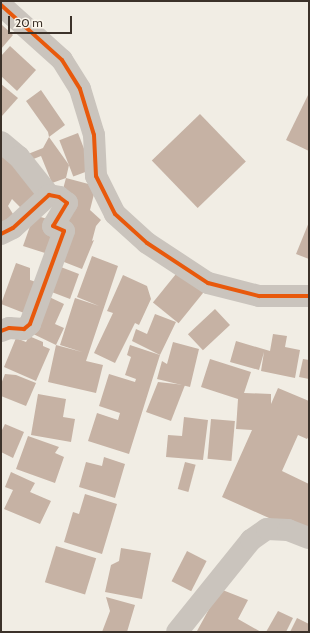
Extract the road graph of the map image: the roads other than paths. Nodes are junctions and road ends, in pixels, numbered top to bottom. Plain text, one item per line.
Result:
1 (1, 5) edge
2 (1, 142) edge
3 (49, 195) junction
4 (1, 234) edge
5 (309, 296) edge
6 (1, 331) edge
7 (309, 538) edge
8 (177, 632) edge

1 - 5 street
2 - 3 street
3 - 4 street
3 - 6 street
7 - 8 street

